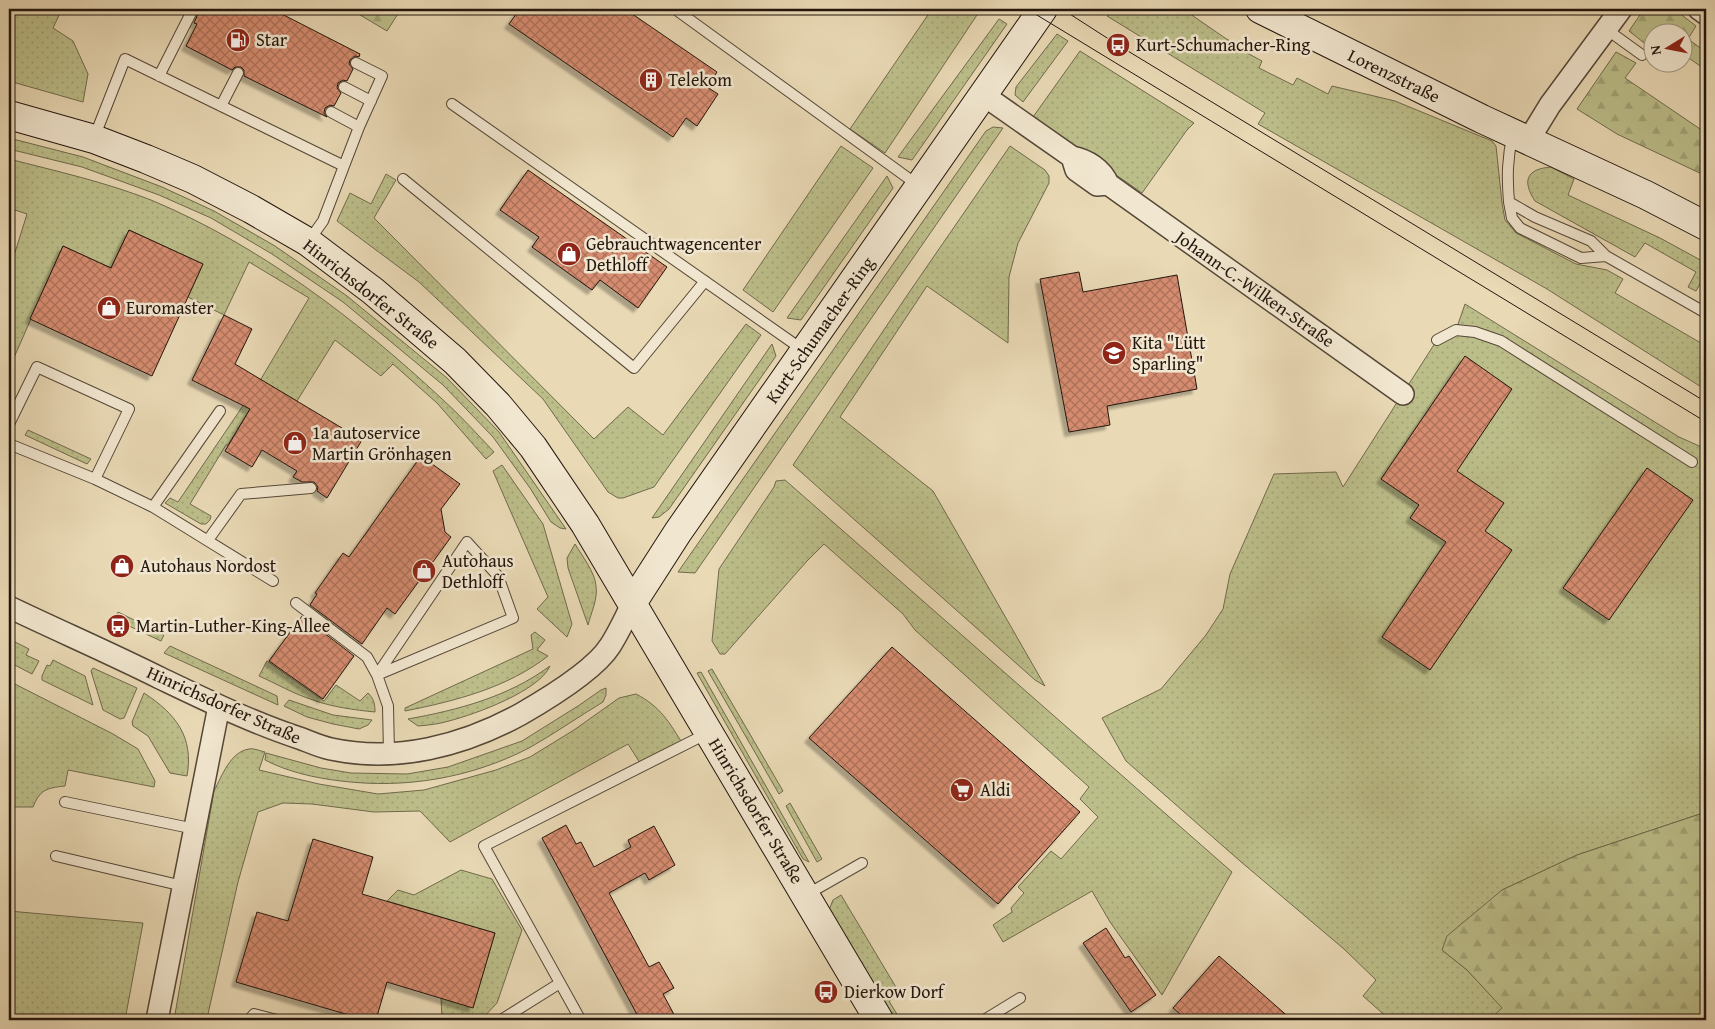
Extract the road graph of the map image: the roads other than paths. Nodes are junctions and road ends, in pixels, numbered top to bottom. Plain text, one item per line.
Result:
1 (193, 9) edge
2 (675, 9) edge
3 (1043, 9) edge
4 (1260, 9) edge
5 (1621, 9) edge
6 (1699, 9) edge
7 (1706, 14) edge
8 (1606, 30) junction
9 (1642, 55) dead end
10 (356, 62) dead end
11 (238, 73) dead end
12 (159, 76) junction
13 (344, 87) dead end
14 (982, 94) junction
15 (371, 101) junction
16 (452, 104) dead end
17 (221, 106) junction
18 (331, 112) dead end
19 (9, 115) edge
20 (359, 127) junction
21 (1521, 137) junction
22 (94, 139) junction
23 (344, 166) junction
24 (403, 179) dead end
25 (919, 186) junction
26 (1509, 202) junction
27 (1706, 226) edge
28 (308, 242) junction
29 (1606, 256) junction
30 (705, 281) junction
31 (1706, 313) edge
32 (1437, 340) dead end
33 (805, 351) junction
34 (1403, 394) dead end
35 (220, 411) dead end
36 (9, 424) edge
37 (9, 444) edge
38 (1692, 462) dead end
39 (95, 479) junction
40 (312, 488) dead end
41 (153, 507) junction
42 (208, 540) junction
43 (273, 581) dead end
44 (633, 602) junction
45 (296, 603) dead end
46 (9, 607) edge
47 (377, 675) junction
48 (219, 706) junction
49 (709, 733) junction
50 (389, 753) junction
51 (65, 802) dead end
52 (194, 829) junction
53 (56, 856) dead end
54 (862, 863) dead end
55 (183, 886) junction
56 (806, 895) junction
57 (560, 983) junction
58 (1020, 998) dead end
59 (580, 1019) edge
60 (157, 1020) edge
61 (249, 1020) edge
62 (277, 1020) edge
63 (501, 1020) edge
64 (879, 1020) edge
65 (984, 1020) edge

1 - 12 lane
2 - 25 lane
3 - 14 street, Kurt-Schumacher-Ring
4 - 21 street, Lorenzstraße
5 - 8 street
6 - 7 street
8 - 9 lane
8 - 21 street
10 - 15 lane
11 - 17 lane
12 - 17 lane
12 - 22 lane
13 - 15 lane
14 - 25 street, Kurt-Schumacher-Ring
14 - 34 street, Johann-C.-Wilken-Straße
15 - 20 lane
16 - 30 lane
17 - 23 lane
18 - 20 lane
19 - 22 street, Hinrichsdorfer Straße
20 - 23 lane
21 - 26 lane
21 - 27 street, Lorenzstraße
22 - 28 street, Hinrichsdorfer Straße
23 - 28 lane
24 - 30 lane
25 - 33 street, Kurt-Schumacher-Ring
26 - 29 lane
26 - 29 lane
28 - 44 street, Hinrichsdorfer Straße
29 - 31 lane
30 - 33 lane
32 - 38 lane
33 - 44 street, Kurt-Schumacher-Ring
35 - 41 lane
36 - 39 lane
37 - 39 lane
39 - 41 lane
40 - 42 lane
41 - 42 lane
42 - 43 lane
44 - 49 street, Hinrichsdorfer Straße
44 - 50 street, Hinrichsdorfer Straße
45 - 47 lane
46 - 48 street, Hinrichsdorfer Straße
47 - 47 lane
47 - 50 lane
48 - 50 street, Hinrichsdorfer Straße
48 - 52 street
49 - 56 street, Hinrichsdorfer Straße
49 - 57 lane
51 - 52 lane
52 - 55 street
53 - 55 lane
54 - 56 lane
55 - 60 street
56 - 64 street, Hinrichsdorfer Straße
57 - 59 lane
57 - 63 lane
58 - 65 lane
61 - 62 lane

